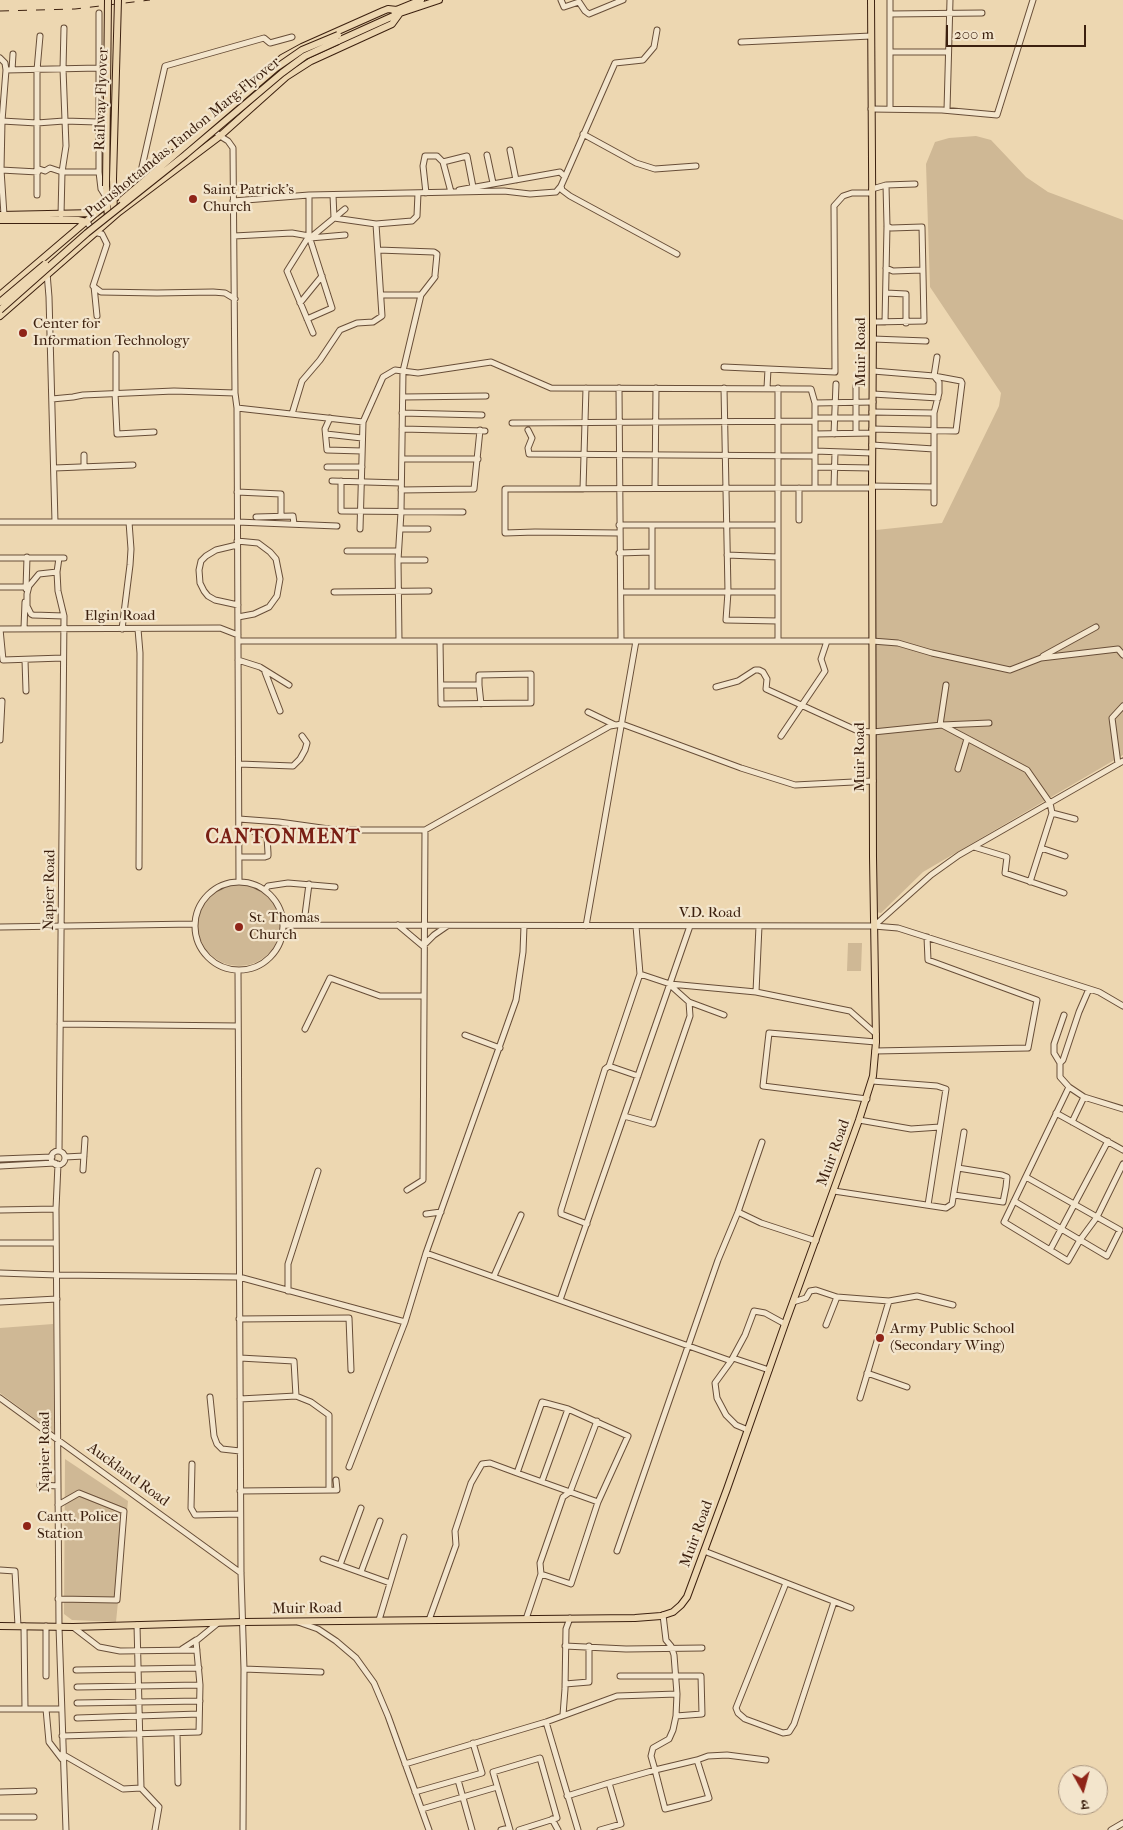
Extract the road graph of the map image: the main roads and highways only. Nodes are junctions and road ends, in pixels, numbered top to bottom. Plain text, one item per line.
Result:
1 (108, 0) edge
2 (118, 0) edge
3 (421, 0) edge
4 (439, 0) edge
5 (871, 0) edge
6 (398, 11) junction
7 (338, 38) junction
8 (114, 199) junction
9 (106, 205) junction
10 (96, 214) junction
11 (114, 215) junction
12 (1, 216) edge
13 (108, 221) junction
14 (87, 222) junction
15 (0, 295) edge
16 (0, 302) edge
17 (0, 310) edge
18 (0, 316) edge
19 (0, 1626) edge

1 - 9 main road, Railway Flyover, bridge
2 - 8 main road, Railway Flyover, bridge
3 - 6 main road
4 - 6 main road
5 - 19 main road, Muir Road
6 - 7 main road, Purushottamdas Tandon Marg Flyover
6 - 8 main road
6 - 11 main road
7 - 16 main road, Purushottamdas Tandon Marg Flyover, bridge
7 - 17 main road, Purushottamdas Tandon Marg Flyover, bridge
8 - 9 main road
8 - 11 main road, Railway Flyover
9 - 10 main road
9 - 13 main road, Railway Flyover
10 - 12 main road
10 - 14 main road
11 - 13 main road
12 - 14 main road
13 - 18 main road
14 - 15 main road

